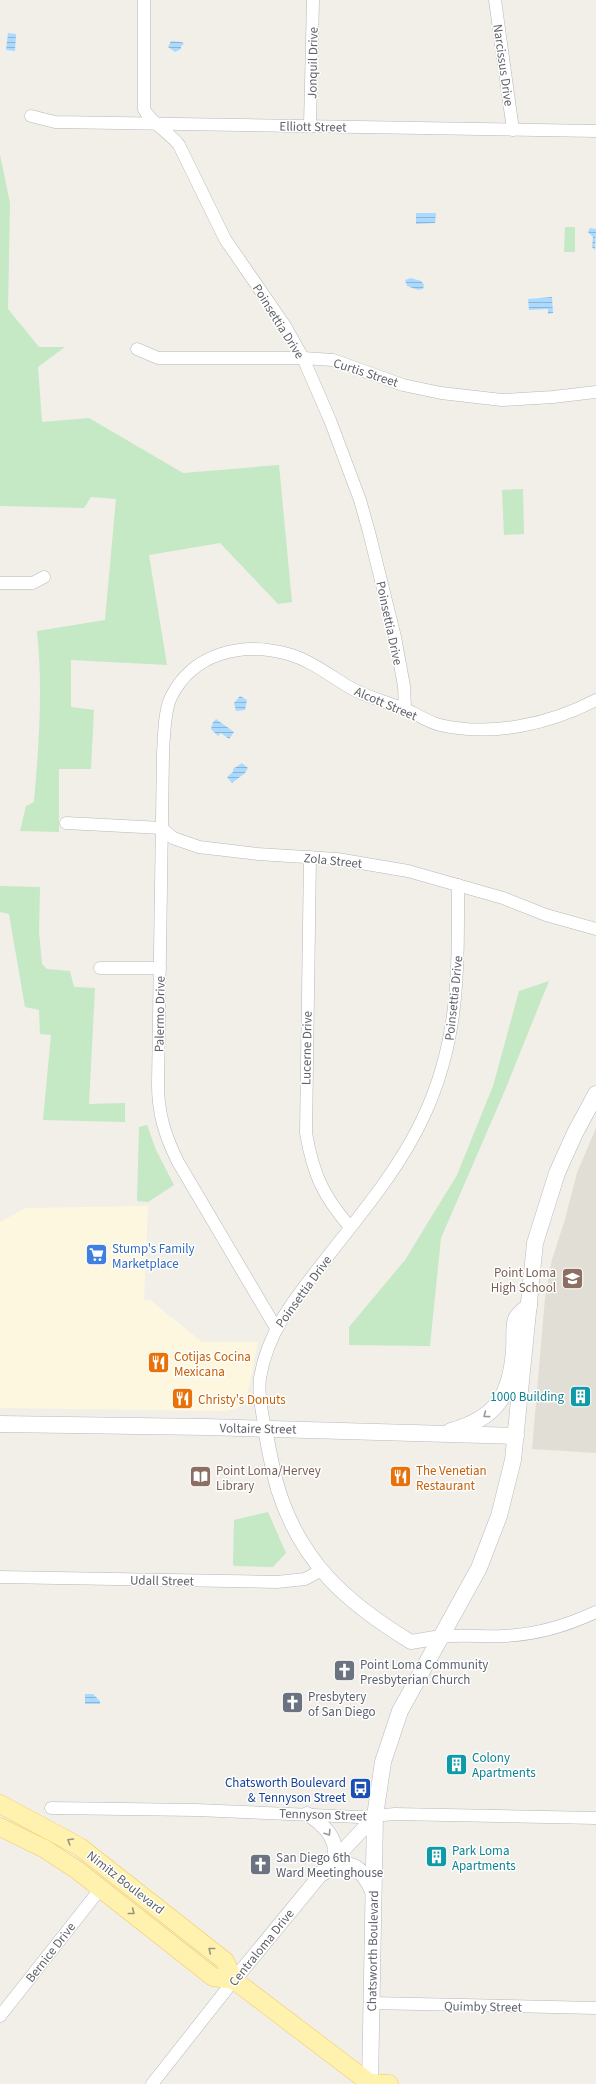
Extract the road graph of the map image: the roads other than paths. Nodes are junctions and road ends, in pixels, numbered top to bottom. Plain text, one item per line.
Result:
1 (144, 0) edge
2 (313, 0) edge
3 (495, 0) edge
4 (31, 116) dead end
5 (159, 124) junction
6 (310, 125) junction
7 (513, 130) junction
8 (596, 131) edge
9 (136, 349) dead end
10 (303, 358) junction
11 (596, 392) edge
12 (44, 577) dead end
13 (0, 583) edge
14 (186, 675) joint
15 (596, 700) edge
16 (405, 709) junction
17 (66, 823) dead end
18 (162, 828) junction
19 (310, 857) junction
20 (458, 885) junction
21 (596, 929) edge
22 (100, 968) dead end
23 (160, 968) junction
24 (596, 1094) edge
25 (350, 1227) junction
26 (529, 1306) junction
27 (276, 1328) junction
28 (0, 1424) edge
29 (265, 1429) junction
30 (440, 1434) junction
31 (516, 1436) junction
32 (322, 1570) junction
33 (0, 1577) edge
34 (596, 1612) edge
35 (441, 1637) junction
36 (0, 1804) edge
37 (51, 1808) dead end
38 (307, 1814) junction
39 (375, 1816) junction
40 (596, 1818) edge
41 (0, 1827) edge
42 (333, 1860) junction
43 (322, 1873) junction
44 (101, 1888) junction
45 (373, 1892) junction
46 (234, 1980) junction
47 (371, 2003) junction
48 (596, 2008) edge
49 (0, 2016) edge
50 (152, 2084) edge
51 (370, 2084) edge
52 (389, 2084) edge

1 - 5 street, Poinsettia Drive
2 - 6 street, Jonquil Drive
3 - 7 street, Narcissus Drive
4 - 5 street, Elliott Street
5 - 6 street, Elliott Street
5 - 10 street, Poinsettia Drive
6 - 7 street, Elliott Street
7 - 8 street, Elliott Street
9 - 10 street, Curtis Street
10 - 11 street, Curtis Street
10 - 16 street, Poinsettia Drive
12 - 13 street
14 - 16 street, Alcott Street
14 - 18 street, Palermo Drive
15 - 16 street, Alcott Street
17 - 18 street
18 - 19 street, Zola Street
18 - 23 street, Palermo Drive
19 - 20 street, Zola Street
19 - 25 street, Lucerne Drive
20 - 21 street, Zola Street
20 - 25 street, Poinsettia Drive
22 - 23 street
23 - 27 street, Palermo Drive
24 - 26 main road, Chatsworth Boulevard
25 - 27 street, Poinsettia Drive
26 -> 30 main road
26 - 31 main road, Chatsworth Boulevard
27 - 29 street, Poinsettia Drive
28 - 29 main road, Voltaire Street
29 - 30 main road, Voltaire Street
29 - 32 street, Poinsettia Drive
30 - 31 main road, Voltaire Street
31 - 35 main road, Chatsworth Boulevard
32 - 33 street, Udall Street
32 - 35 street, Poinsettia Drive
34 - 35 street
35 - 39 main road, Chatsworth Boulevard
46 -> 36 main road, Nimitz Boulevard
37 - 38 street, Tennyson Street
38 - 39 street, Tennyson Street
38 -> 42 street
39 - 40 street, Tennyson Street
39 - 42 street, Centraloma Drive
39 - 45 main road, Chatsworth Boulevard
41 - 44 main road, Nimitz Boulevard
42 - 43 street, Centraloma Drive
43 - 45 main road
43 - 46 street, Centraloma Drive
44 -> 46 main road, Nimitz Boulevard
44 - 49 street, Bernice Drive
45 - 47 main road, Chatsworth Boulevard
46 - 50 street, Centraloma Drive
46 - 51 main road, Nimitz Boulevard
47 - 48 street, Quimby Street
47 - 51 main road, Chatsworth Boulevard
51 - 52 main road

